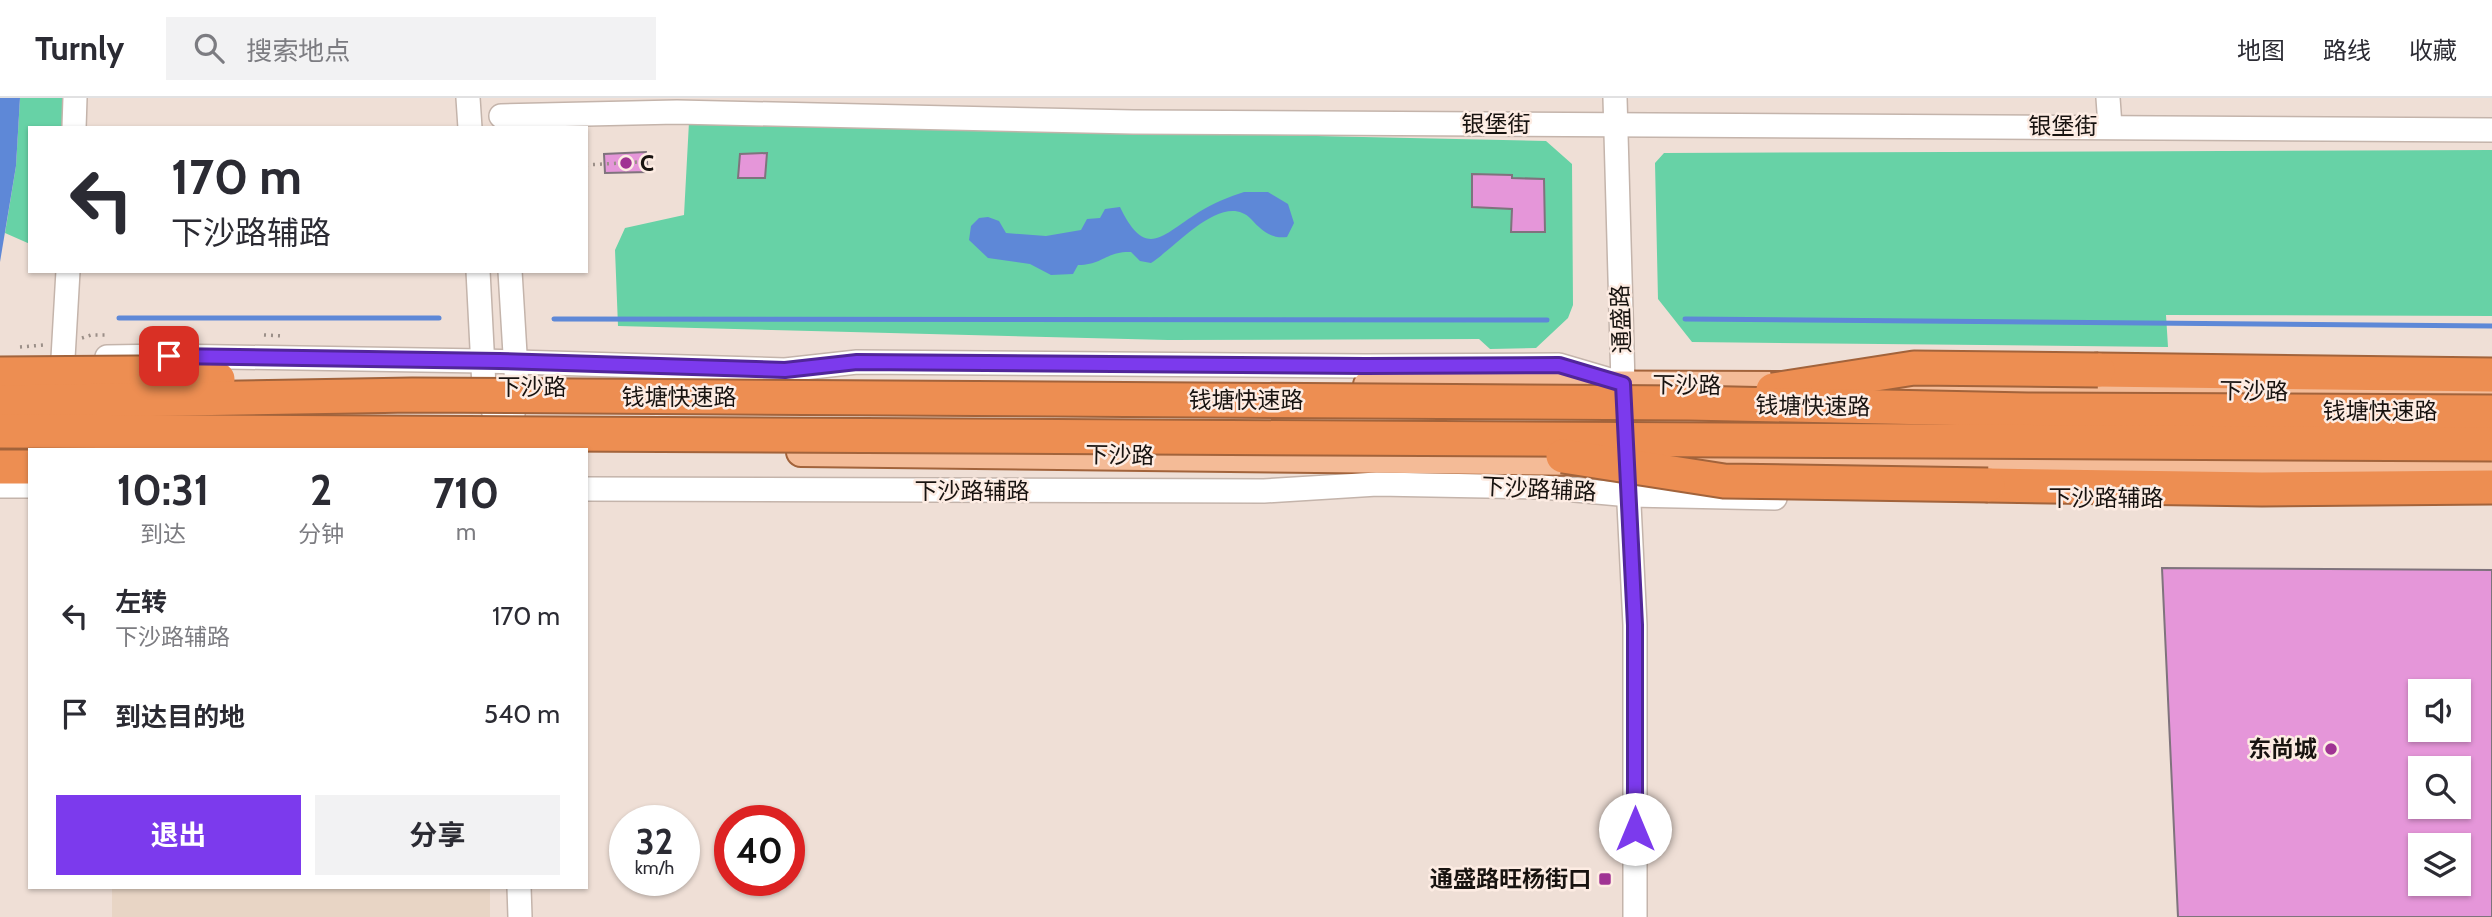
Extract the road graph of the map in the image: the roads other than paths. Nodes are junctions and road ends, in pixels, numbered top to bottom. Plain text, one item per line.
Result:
1 (75, 98) edge
2 (468, 98) edge
3 (1615, 98) edge
4 (2108, 98) edge
5 (501, 114) edge
6 (1616, 124) junction
7 (74, 126) edge
8 (470, 126) edge
9 (2110, 126) junction
10 (2492, 130) edge
11 (68, 273) edge
12 (478, 273) edge
13 (510, 273) edge
14 (63, 351) junction
15 (2492, 359) edge
16 (483, 374) junction
17 (516, 374) junction
18 (2492, 375) edge
19 (3, 379) edge
20 (1623, 384) junction
21 (1779, 386) junction
22 (2492, 394) edge
23 (1689, 403) junction
24 (2492, 412) edge
25 (586, 433) junction
26 (1454, 439) junction
27 (2492, 444) edge
28 (316, 448) edge
29 (334, 448) edge
30 (508, 448) edge
31 (508, 448) edge
32 (588, 450) edge
33 (1629, 461) junction
34 (28, 464) edge
35 (28, 464) edge
36 (9, 465) edge
37 (2492, 469) edge
38 (2492, 487) edge
39 (588, 489) edge
40 (1630, 495) junction
41 (2492, 498) edge
42 (519, 889) edge
43 (520, 917) edge
44 (1635, 917) edge

1 - 7 street
2 - 8 street
3 - 6 street, 通盛路
4 - 9 street
5 - 6 street, 银堡街
6 - 9 street, 银堡街
6 - 20 street, 通盛路
9 - 10 street, 银堡街
11 - 14 street
12 - 16 street
13 - 17 street
14 - 16 street
14 - 19 street
15 - 21 street
16 - 17 main road, 下沙路
16 - 19 main road, 下沙路
16 - 30 street
17 - 20 main road, 下沙路
17 - 31 street
18 - 23 highway, bridge
19 - 23 highway, 钱塘快速路, bridge
20 - 21 main road, 下沙路
20 - 33 street, 通盛路
21 - 22 main road, 下沙路
23 - 24 highway, 钱塘快速路, bridge
25 - 26 highway, 钱塘快速路, bridge
25 - 28 highway, 钱塘快速路, bridge
25 - 29 highway, bridge
26 - 27 highway, 钱塘快速路, bridge
26 - 38 highway, bridge
32 - 33 main road, 下沙路
33 - 37 main road, 下沙路
33 - 40 street, 通盛路
34 - 36 main road, 下沙路
35 - 36 highway, 钱塘快速路, bridge
39 - 40 street, 下沙路辅路
40 - 41 street, 下沙路辅路
40 - 44 street, 通盛路
42 - 43 street

